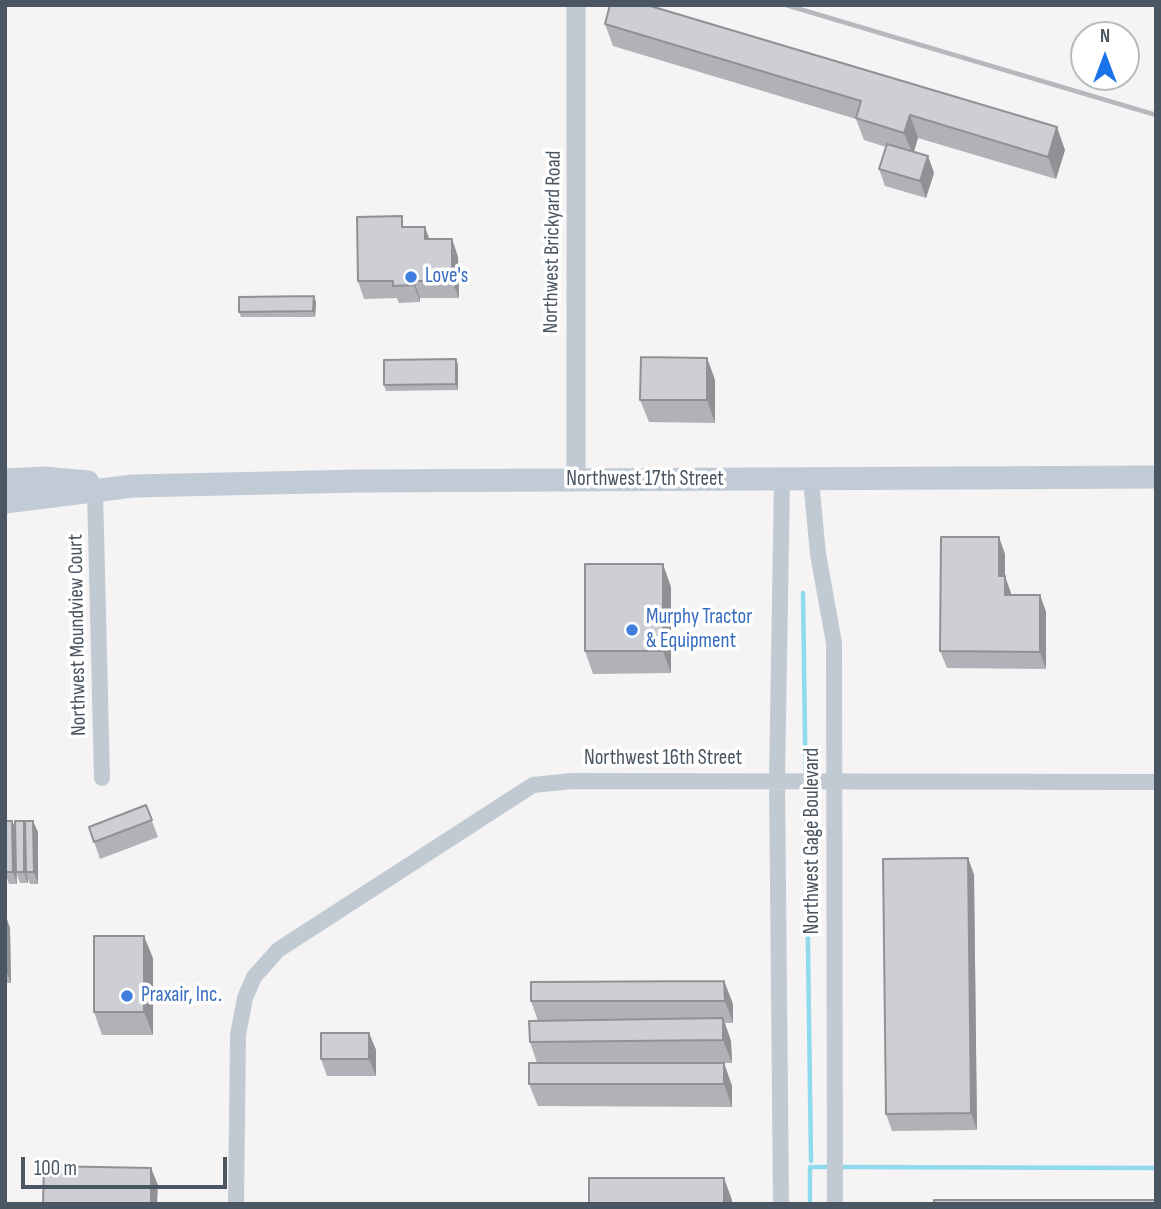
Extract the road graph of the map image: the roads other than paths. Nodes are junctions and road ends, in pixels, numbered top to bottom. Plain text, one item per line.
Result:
1 (576, 5) edge
2 (1156, 477) edge
3 (782, 479) junction
4 (5, 480) edge
5 (576, 480) junction
6 (811, 480) junction
7 (133, 486) junction
8 (95, 490) junction
9 (5, 502) edge
10 (102, 778) dead end
11 (777, 780) junction
12 (834, 782) junction
13 (1156, 782) edge
14 (236, 1204) edge
15 (781, 1204) edge
16 (835, 1204) edge

1 - 5 street, Northwest Brickyard Road
2 - 6 main road, Northwest 17th Street
3 - 5 main road, Northwest 17th Street
3 - 6 main road, Northwest 17th Street
3 - 11 street, Northwest Gage Boulevard
4 - 7 main road, Northwest 17th Street
5 - 7 main road, Northwest 17th Street
6 - 12 street, Northwest Gage Boulevard
7 - 8 main road, Northwest 17th Street
8 - 9 main road, Northwest 17th Street
8 - 10 street, Northwest Moundview Court
11 - 12 street, Northwest 16th Street
11 - 14 street, Northwest 16th Street
11 - 15 street, Northwest Gage Boulevard
12 - 13 street, Northwest 16th Street
12 - 16 street, Northwest Gage Boulevard

